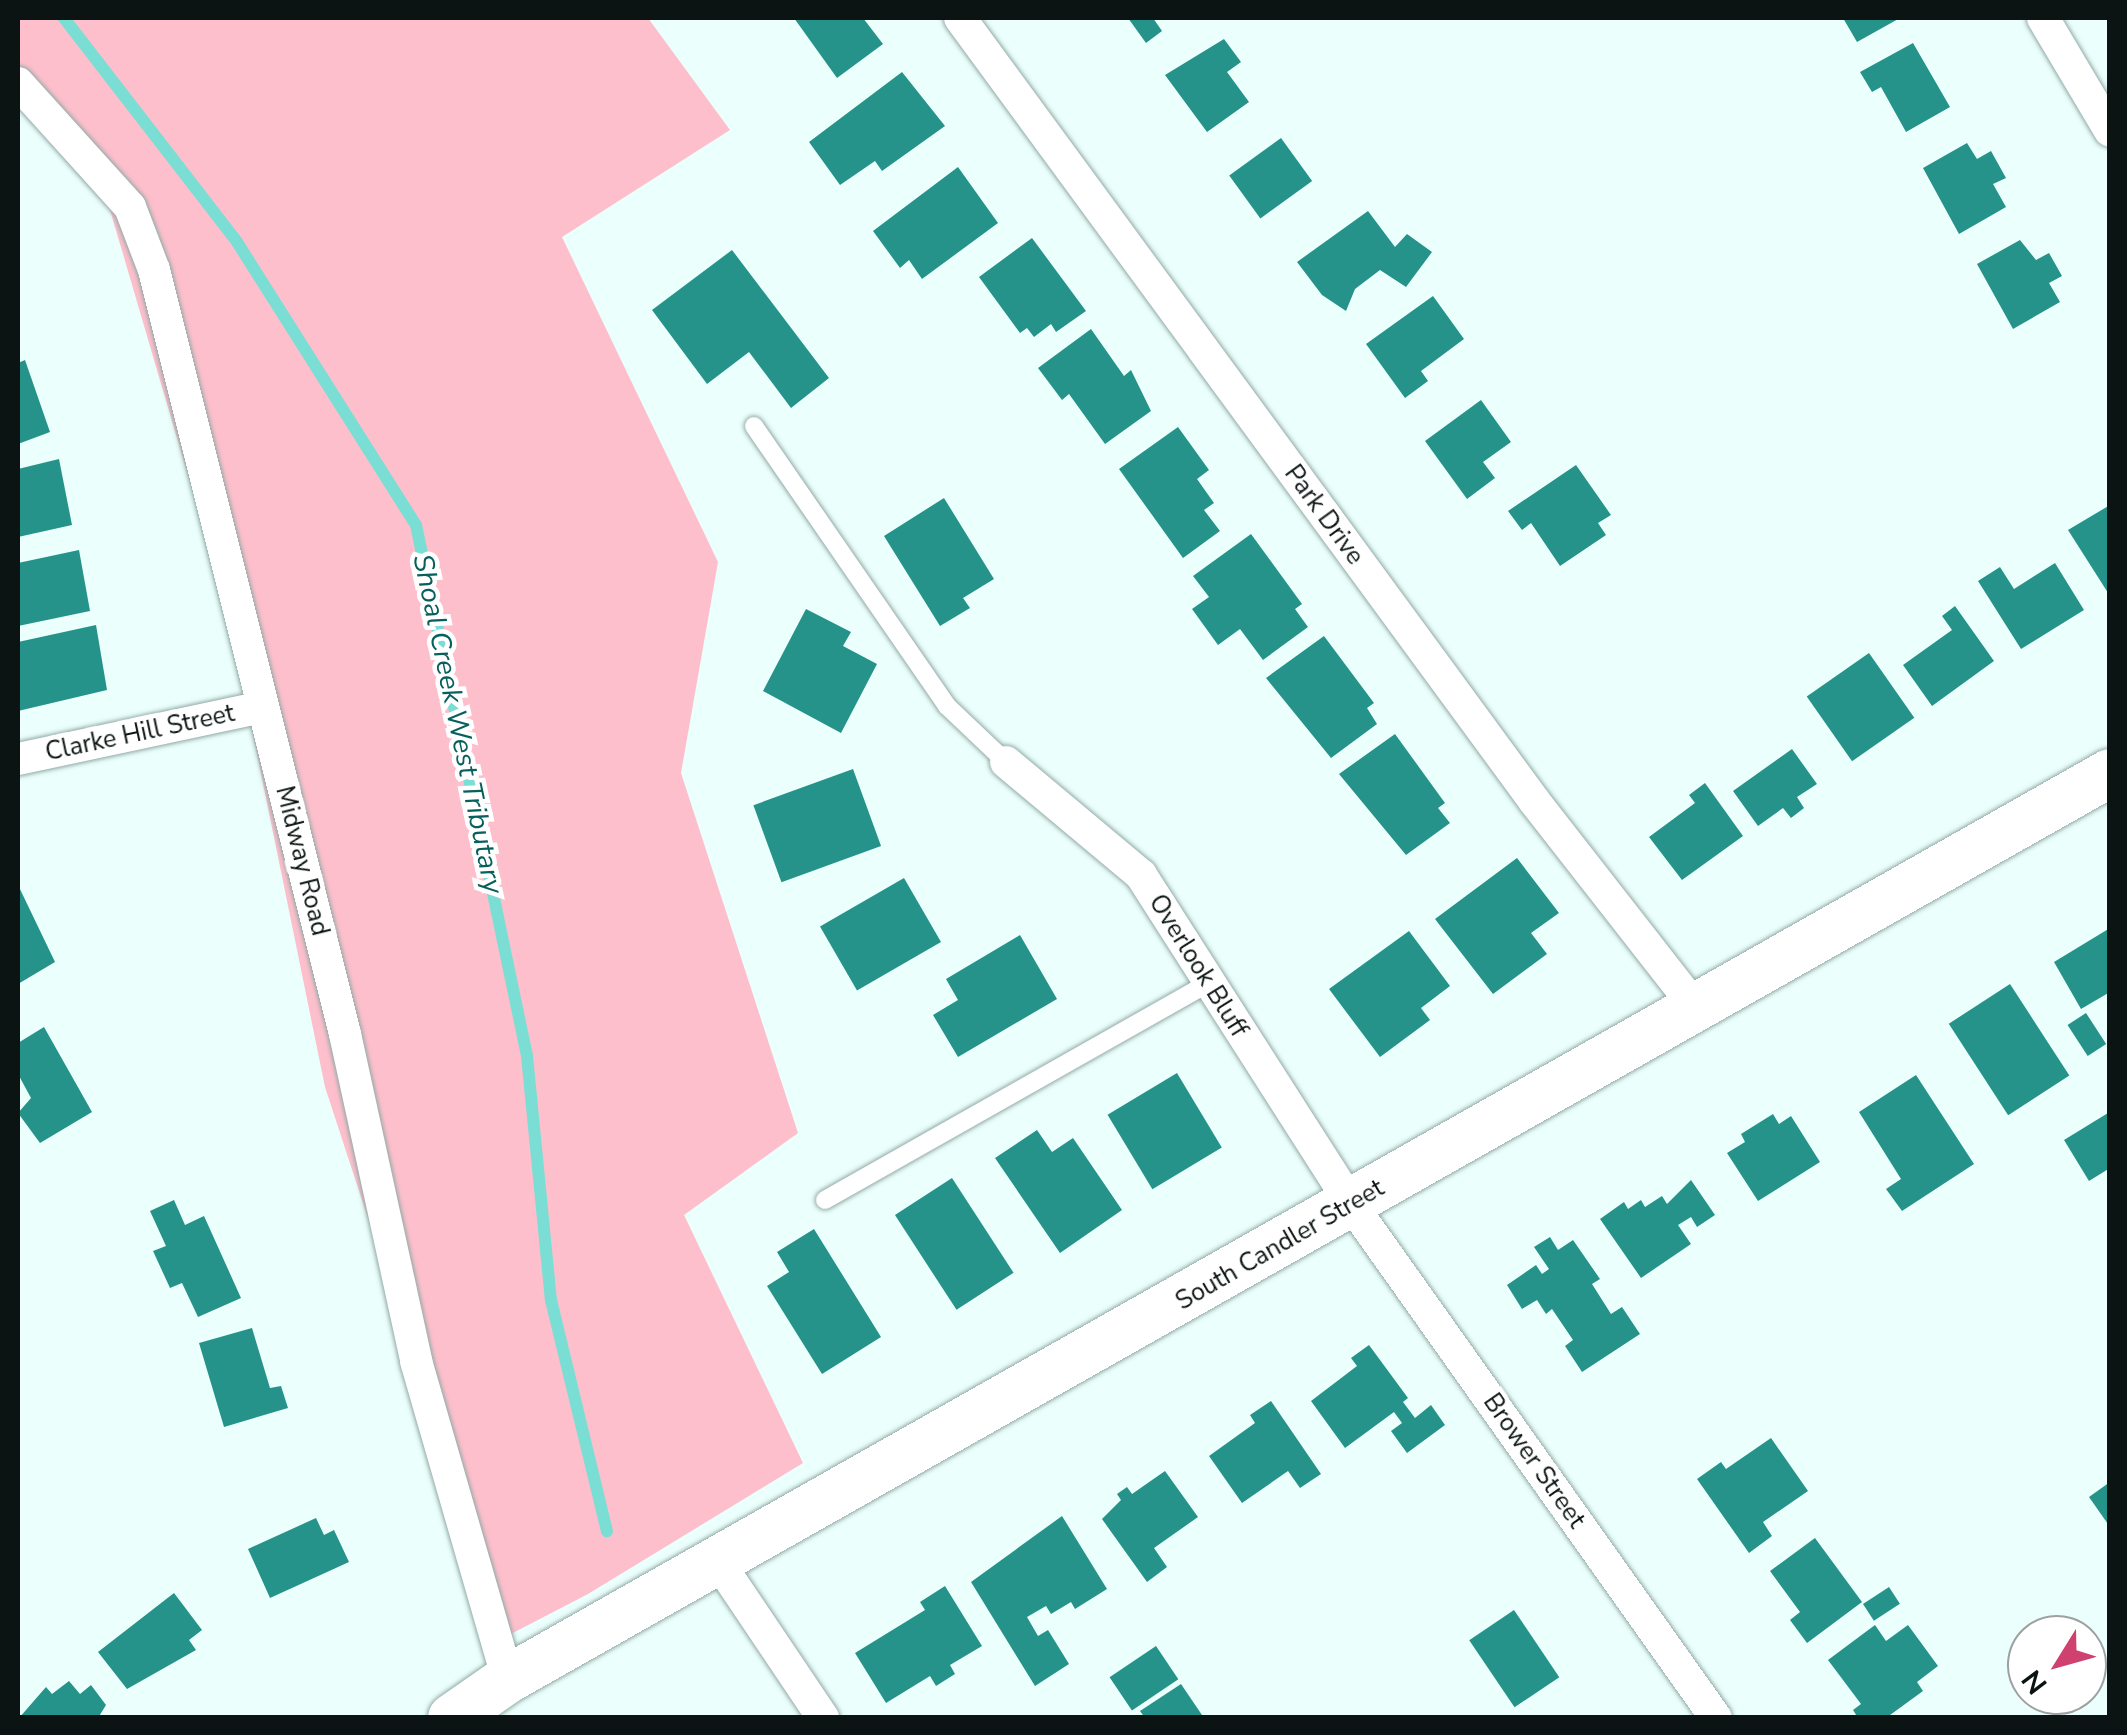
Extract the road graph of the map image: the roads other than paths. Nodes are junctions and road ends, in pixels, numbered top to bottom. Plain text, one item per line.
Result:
1 (960, 18) edge
2 (2043, 18) edge
3 (18, 83) edge
4 (2110, 131) edge
5 (754, 426) dead end
6 (263, 706) junction
7 (18, 759) edge
8 (1006, 762) joint
9 (2110, 773) edge
10 (1208, 983) junction
11 (1696, 1007) junction
12 (825, 1200) dead end
13 (1352, 1204) junction
14 (719, 1563) junction
15 (508, 1679) junction
16 (452, 1718) edge
17 (823, 1718) edge
18 (1716, 1718) edge

1 - 11 street, Park Drive
2 - 4 street
3 - 6 street, Midway Road
5 - 8 lane
6 - 7 street, Clarke Hill Street
6 - 15 street, Midway Road
8 - 10 street, Overlook Bluff
9 - 11 main road, South Candler Street
10 - 12 lane
10 - 13 street, Overlook Bluff
11 - 13 main road, South Candler Street
13 - 14 main road, South Candler Street
13 - 18 street, Brower Street
14 - 15 main road, South Candler Street
14 - 17 street
15 - 16 main road, South Candler Street

